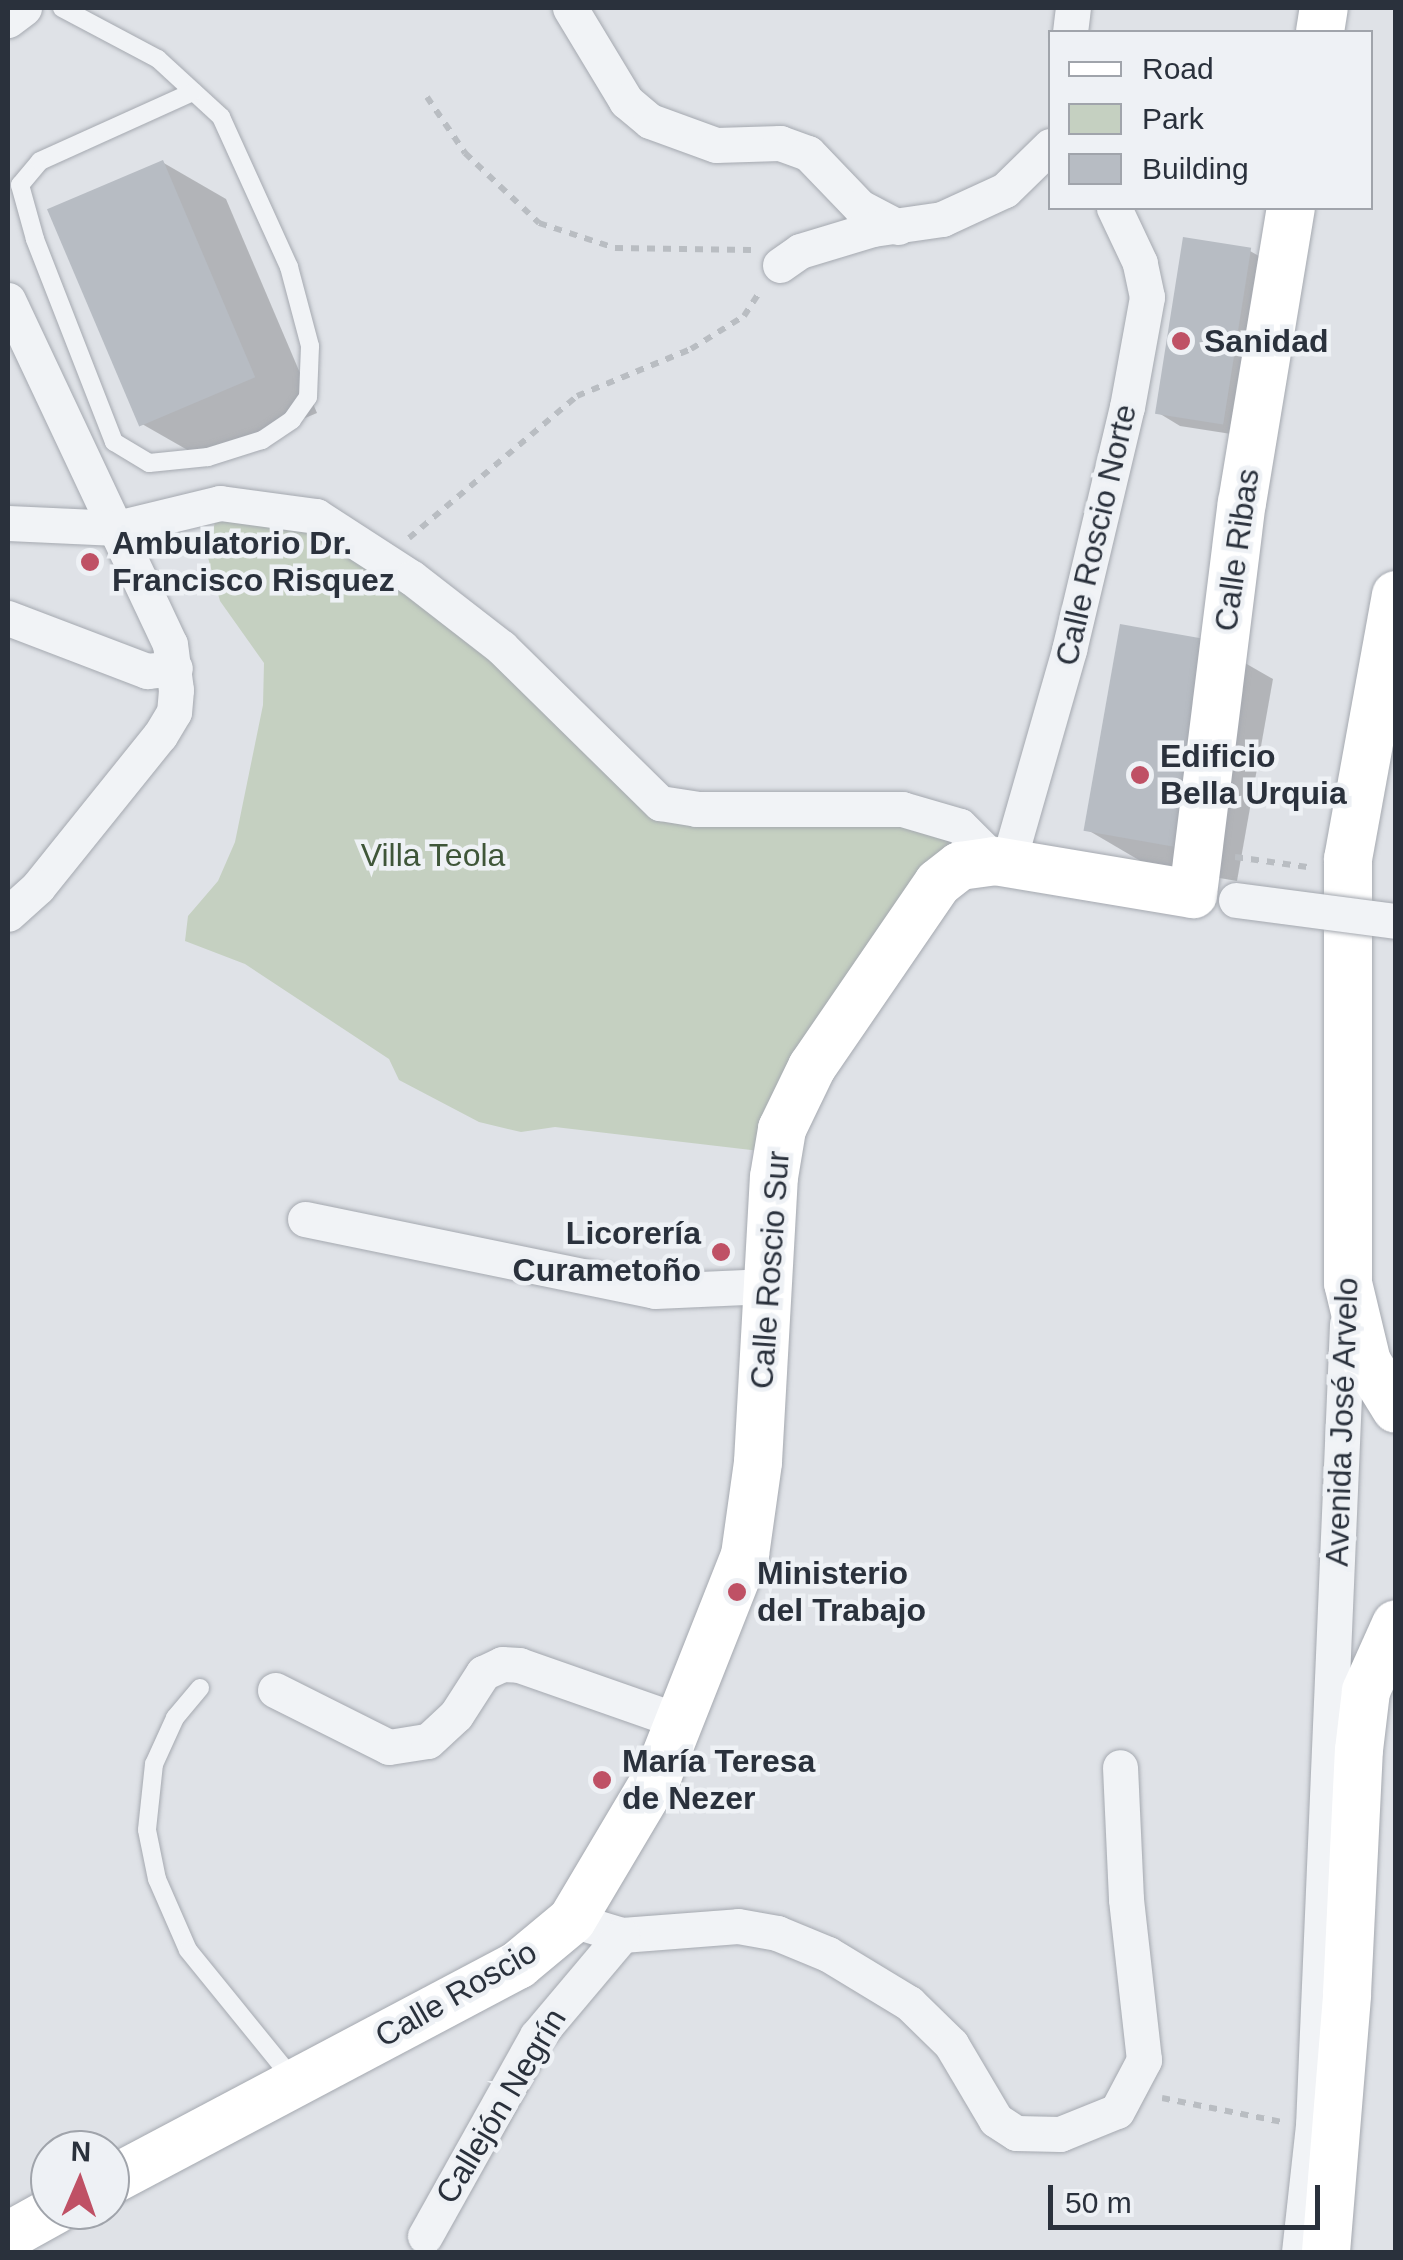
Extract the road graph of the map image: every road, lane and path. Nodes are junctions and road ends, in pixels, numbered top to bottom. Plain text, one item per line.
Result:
1 (24, 8) edge
2 (62, 8) edge
3 (570, 8) edge
4 (8, 20) edge
5 (193, 92) junction
6 (426, 98) dead end
7 (1048, 148) edge
8 (1115, 210) edge
9 (1291, 210) edge
10 (898, 228) junction
11 (787, 262) junction
12 (8, 300) edge
13 (8, 523) edge
14 (116, 528) junction
15 (385, 560) junction
16 (1396, 595) edge
17 (8, 618) edge
18 (175, 668) junction
19 (1352, 840) junction
20 (1002, 862) junction
21 (1217, 897) junction
22 (8, 914) edge
23 (1396, 921) edge
24 (305, 1218) dead end
25 (1348, 1282) junction
26 (768, 1286) junction
27 (1396, 1410) edge
28 (737, 1584) joint
29 (1396, 1624) edge
30 (200, 1688) dead end
31 (275, 1690) dead end
32 (679, 1721) junction
33 (1120, 1767) dead end
34 (572, 1920) junction
35 (622, 1935) junction
36 (297, 2082) junction
37 (1130, 2092) junction
38 (1313, 2126) junction
39 (130, 2170) edge
40 (30, 2224) edge
41 (8, 2236) edge
42 (424, 2236) dead end
43 (1299, 2252) edge
44 (1326, 2252) edge

1 - 4 street
2 - 5 lane
3 - 10 street
5 - 5 lane
6 - 11 path
7 - 10 street
8 - 20 street, Calle Roscio Norte
9 - 21 street, Calle Ribas
10 - 11 street
11 - 15 path
12 - 14 street
13 - 14 street
14 - 15 street
14 - 18 street
15 - 20 street
16 - 19 street, Avenida José Arvelo
17 - 18 street
18 - 22 street
19 - 21 path
19 - 25 street, Avenida José Arvelo
20 - 21 street
20 - 26 street, Calle Roscio Sur
21 - 23 street, bridge
24 - 26 street
25 - 27 street
25 - 38 street, Avenida José Arvelo
26 - 28 street, Calle Roscio Sur
28 - 32 street, Calle Roscio
29 - 44 street
30 - 36 lane
31 - 32 street
32 - 34 street, Calle Roscio
33 - 37 street
34 - 35 street
34 - 36 street, Calle Roscio
35 - 37 street
35 - 42 street, Callejón Negrín
36 - 39 street, Calle Roscio
37 - 38 path
38 - 43 street, Avenida José Arvelo
40 - 41 street

